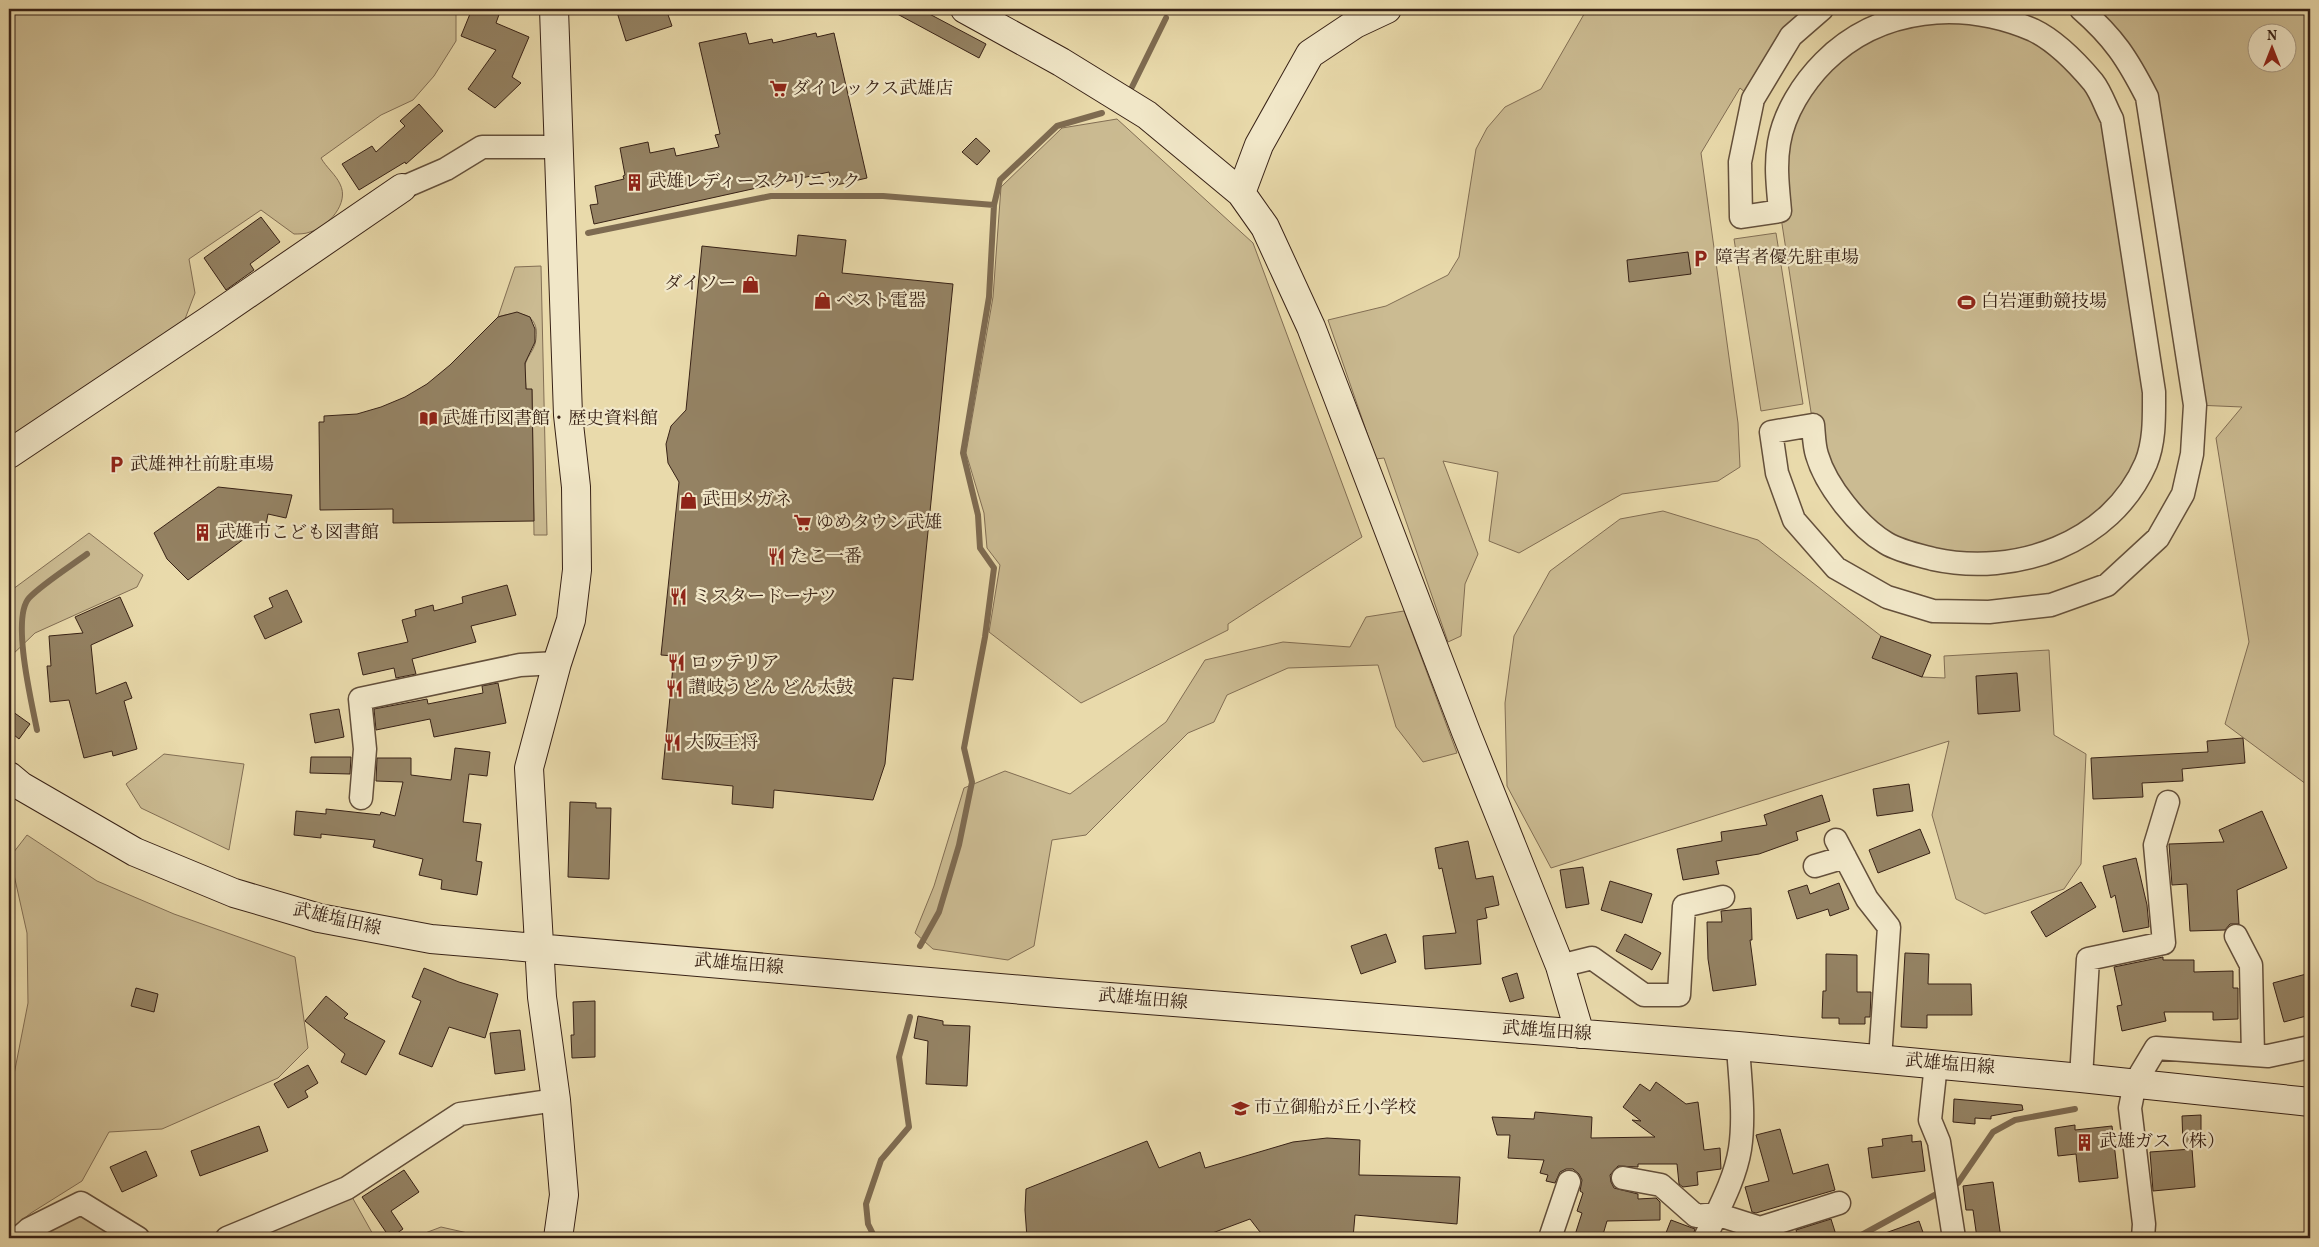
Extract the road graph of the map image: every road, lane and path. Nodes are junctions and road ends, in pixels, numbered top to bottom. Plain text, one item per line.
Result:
1 (554, 9) edge
2 (965, 9) edge
3 (1387, 9) edge
4 (1822, 9) edge
5 (2081, 9) edge
6 (560, 147) junction
7 (402, 188) joint
8 (1241, 193) junction
9 (9, 454) edge
10 (556, 662) junction
11 (13, 789) edge
12 (361, 798) dead end
13 (2168, 802) dead end
14 (1815, 866) dead end
15 (1723, 897) dead end
16 (2236, 936) dead end
17 (540, 948) junction
18 (1560, 966) junction
19 (1580, 1034) junction
20 (1738, 1046) junction
21 (2310, 1047) edge
22 (2253, 1055) junction
23 (1880, 1059) junction
24 (1936, 1064) junction
25 (2081, 1078) junction
26 (2135, 1083) junction
27 (556, 1100) junction
28 (2310, 1102) edge
29 (1623, 1178) dead end
30 (1569, 1182) dead end
31 (1839, 1203) dead end
32 (1716, 1214) junction
33 (19, 1238) edge
34 (138, 1238) edge
35 (227, 1238) edge
36 (558, 1238) edge
37 (1550, 1238) edge
38 (1705, 1238) edge
39 (1954, 1238) edge
40 (2143, 1238) edge

1 - 6 street
2 - 8 street
3 - 8 street
4 - 5 street
6 - 7 street
6 - 10 street
7 - 9 street
8 - 18 street
10 - 12 street
10 - 17 street
11 - 17 street, 武雄塩田線
13 - 25 street
14 - 23 street
15 - 18 street
16 - 22 street
17 - 19 street, 武雄塩田線
17 - 27 street
18 - 19 street
19 - 20 street, 武雄塩田線
20 - 23 street, 武雄塩田線
20 - 32 street
21 - 22 street
22 - 26 street
23 - 24 street, 武雄塩田線
24 - 25 street, 武雄塩田線
24 - 39 street
25 - 26 street, 武雄塩田線
26 - 28 street, 武雄塩田線
26 - 40 street
27 - 35 street
27 - 36 street
29 - 32 street
30 - 37 street
31 - 32 street
32 - 38 street
33 - 34 street

